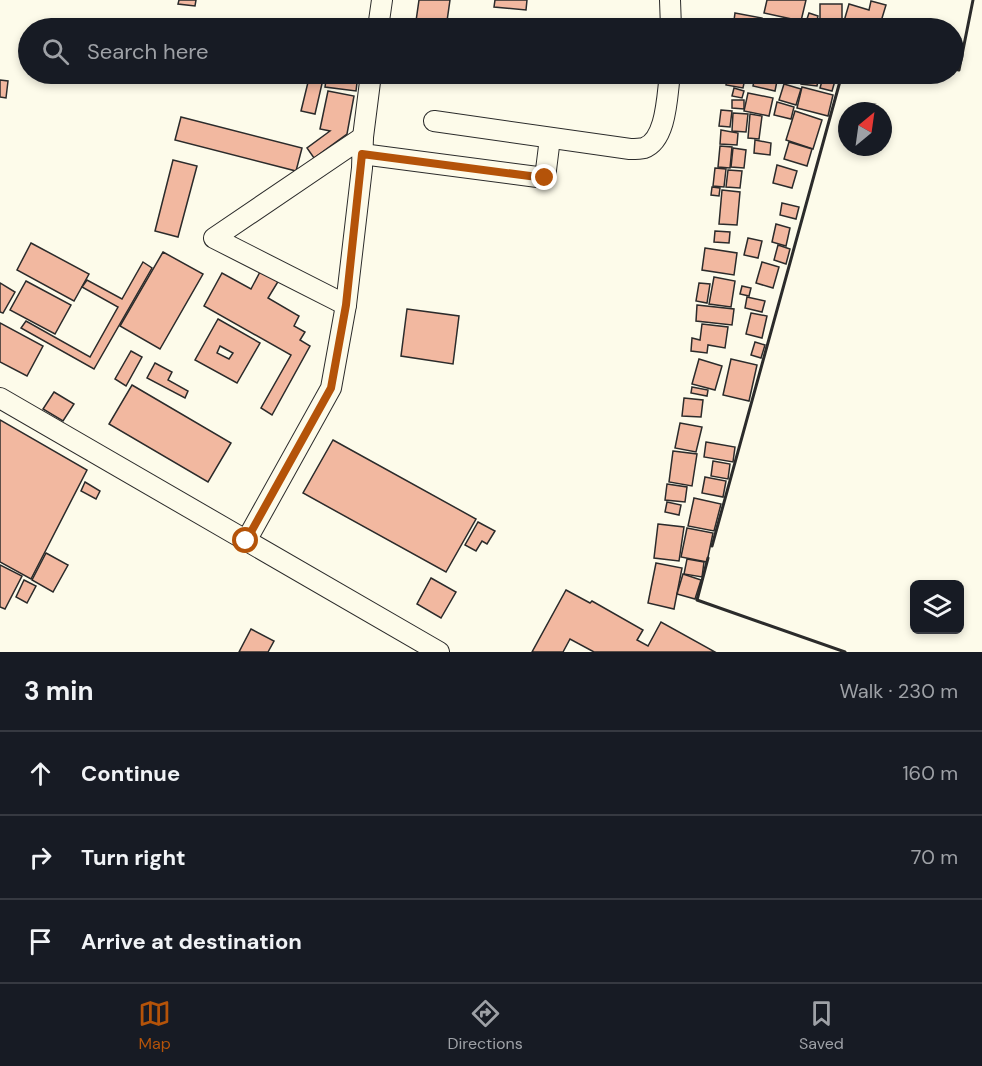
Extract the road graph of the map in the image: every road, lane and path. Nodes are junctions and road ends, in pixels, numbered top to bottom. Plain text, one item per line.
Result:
1 (382, 0) edge
2 (670, 0) edge
3 (379, 18) edge
4 (671, 18) edge
5 (371, 84) edge
6 (668, 84) edge
7 (434, 121) dead end
8 (550, 138) junction
9 (363, 146) junction
10 (346, 305) junction
11 (0, 398) edge
12 (246, 541) junction
13 (439, 652) edge

1 - 3 lane
2 - 4 lane
5 - 9 lane
6 - 8 lane
7 - 8 lane
8 - 9 lane
9 - 10 lane
9 - 10 lane
10 - 12 lane
11 - 12 lane
12 - 13 lane

